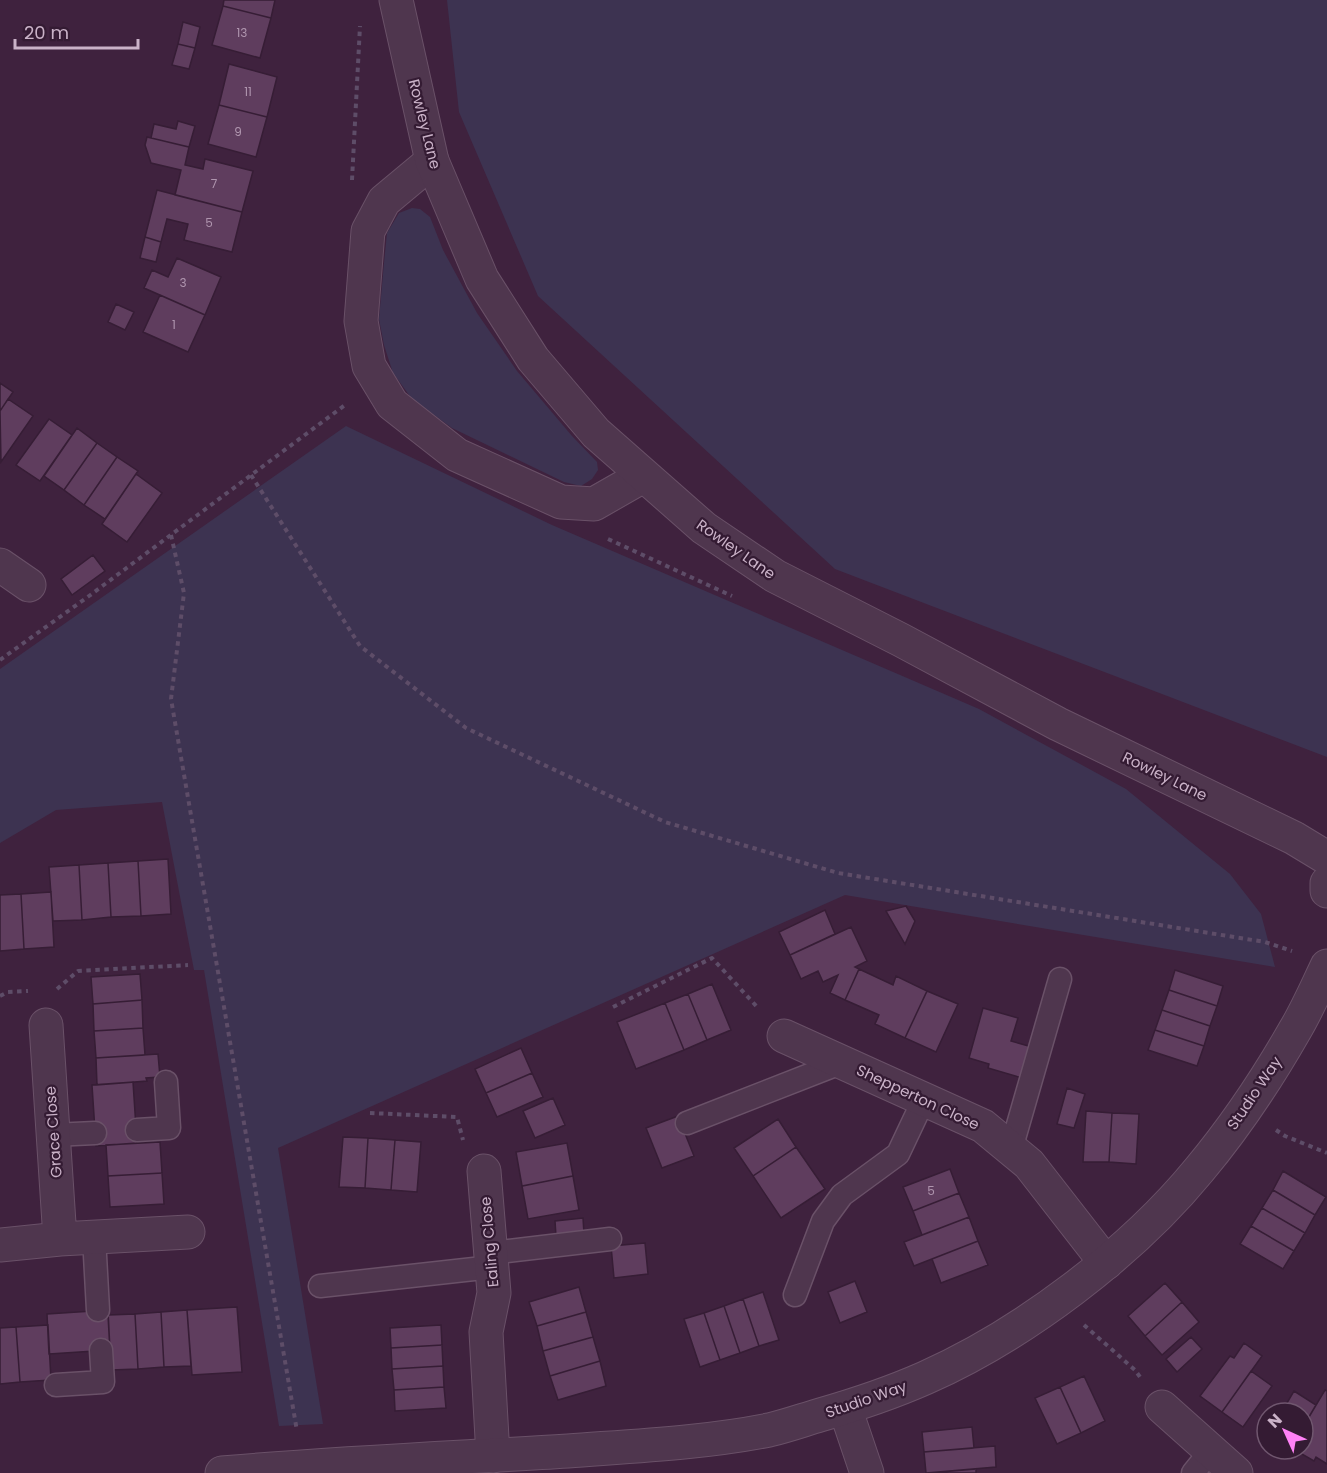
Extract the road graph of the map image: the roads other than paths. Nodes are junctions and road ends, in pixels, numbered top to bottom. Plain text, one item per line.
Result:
1 (396, 0) edge
2 (432, 160) junction
3 (643, 476) junction
4 (0, 566) edge
5 (29, 585) dead end
6 (1327, 858) edge
7 (1327, 883) edge
8 (1327, 891) edge
9 (1327, 966) edge
10 (1060, 979) dead end
11 (46, 1024) dead end
12 (784, 1036) road end
13 (843, 1062) junction
14 (166, 1082) dead end
15 (924, 1099) junction
16 (687, 1123) dead end
17 (136, 1130) dead end
18 (95, 1133) dead end
19 (53, 1136) junction
20 (1011, 1149) junction
21 (484, 1171) road end
22 (188, 1232) dead end
23 (94, 1237) junction
24 (60, 1239) junction
25 (610, 1239) dead end
26 (0, 1245) edge
27 (491, 1260) junction
28 (1106, 1263) junction
29 (320, 1286) dead end
30 (795, 1295) dead end
31 (99, 1310) dead end
32 (101, 1350) dead end
33 (56, 1385) dead end
34 (1162, 1407) road end
35 (845, 1408) junction
36 (493, 1456) junction
37 (1201, 1462) edge
38 (222, 1473) edge
39 (867, 1473) edge
40 (1236, 1473) edge

1 - 2 street, Rowley Lane
2 - 3 street, Rowley Lane
2 - 3 street
3 - 6 street, Rowley Lane
4 - 5 street
7 - 8 street
9 - 28 street, Studio Way
10 - 20 lane
11 - 19 street, Grace Close
12 - 13 street, Shepperton Close
13 - 15 street, Shepperton Close
13 - 16 lane
14 - 17 lane
15 - 20 street, Shepperton Close
15 - 30 lane
18 - 19 lane
19 - 24 street, Grace Close
20 - 28 street, Shepperton Close
21 - 27 street, Ealing Close
22 - 23 street
23 - 24 street
23 - 31 lane
24 - 26 street
25 - 27 lane
27 - 29 lane
27 - 36 street, Ealing Close
28 - 35 street, Studio Way
32 - 33 lane
34 - 37 street
35 - 36 street, Studio Way
35 - 39 street
36 - 38 street, Studio Way
37 - 40 street

